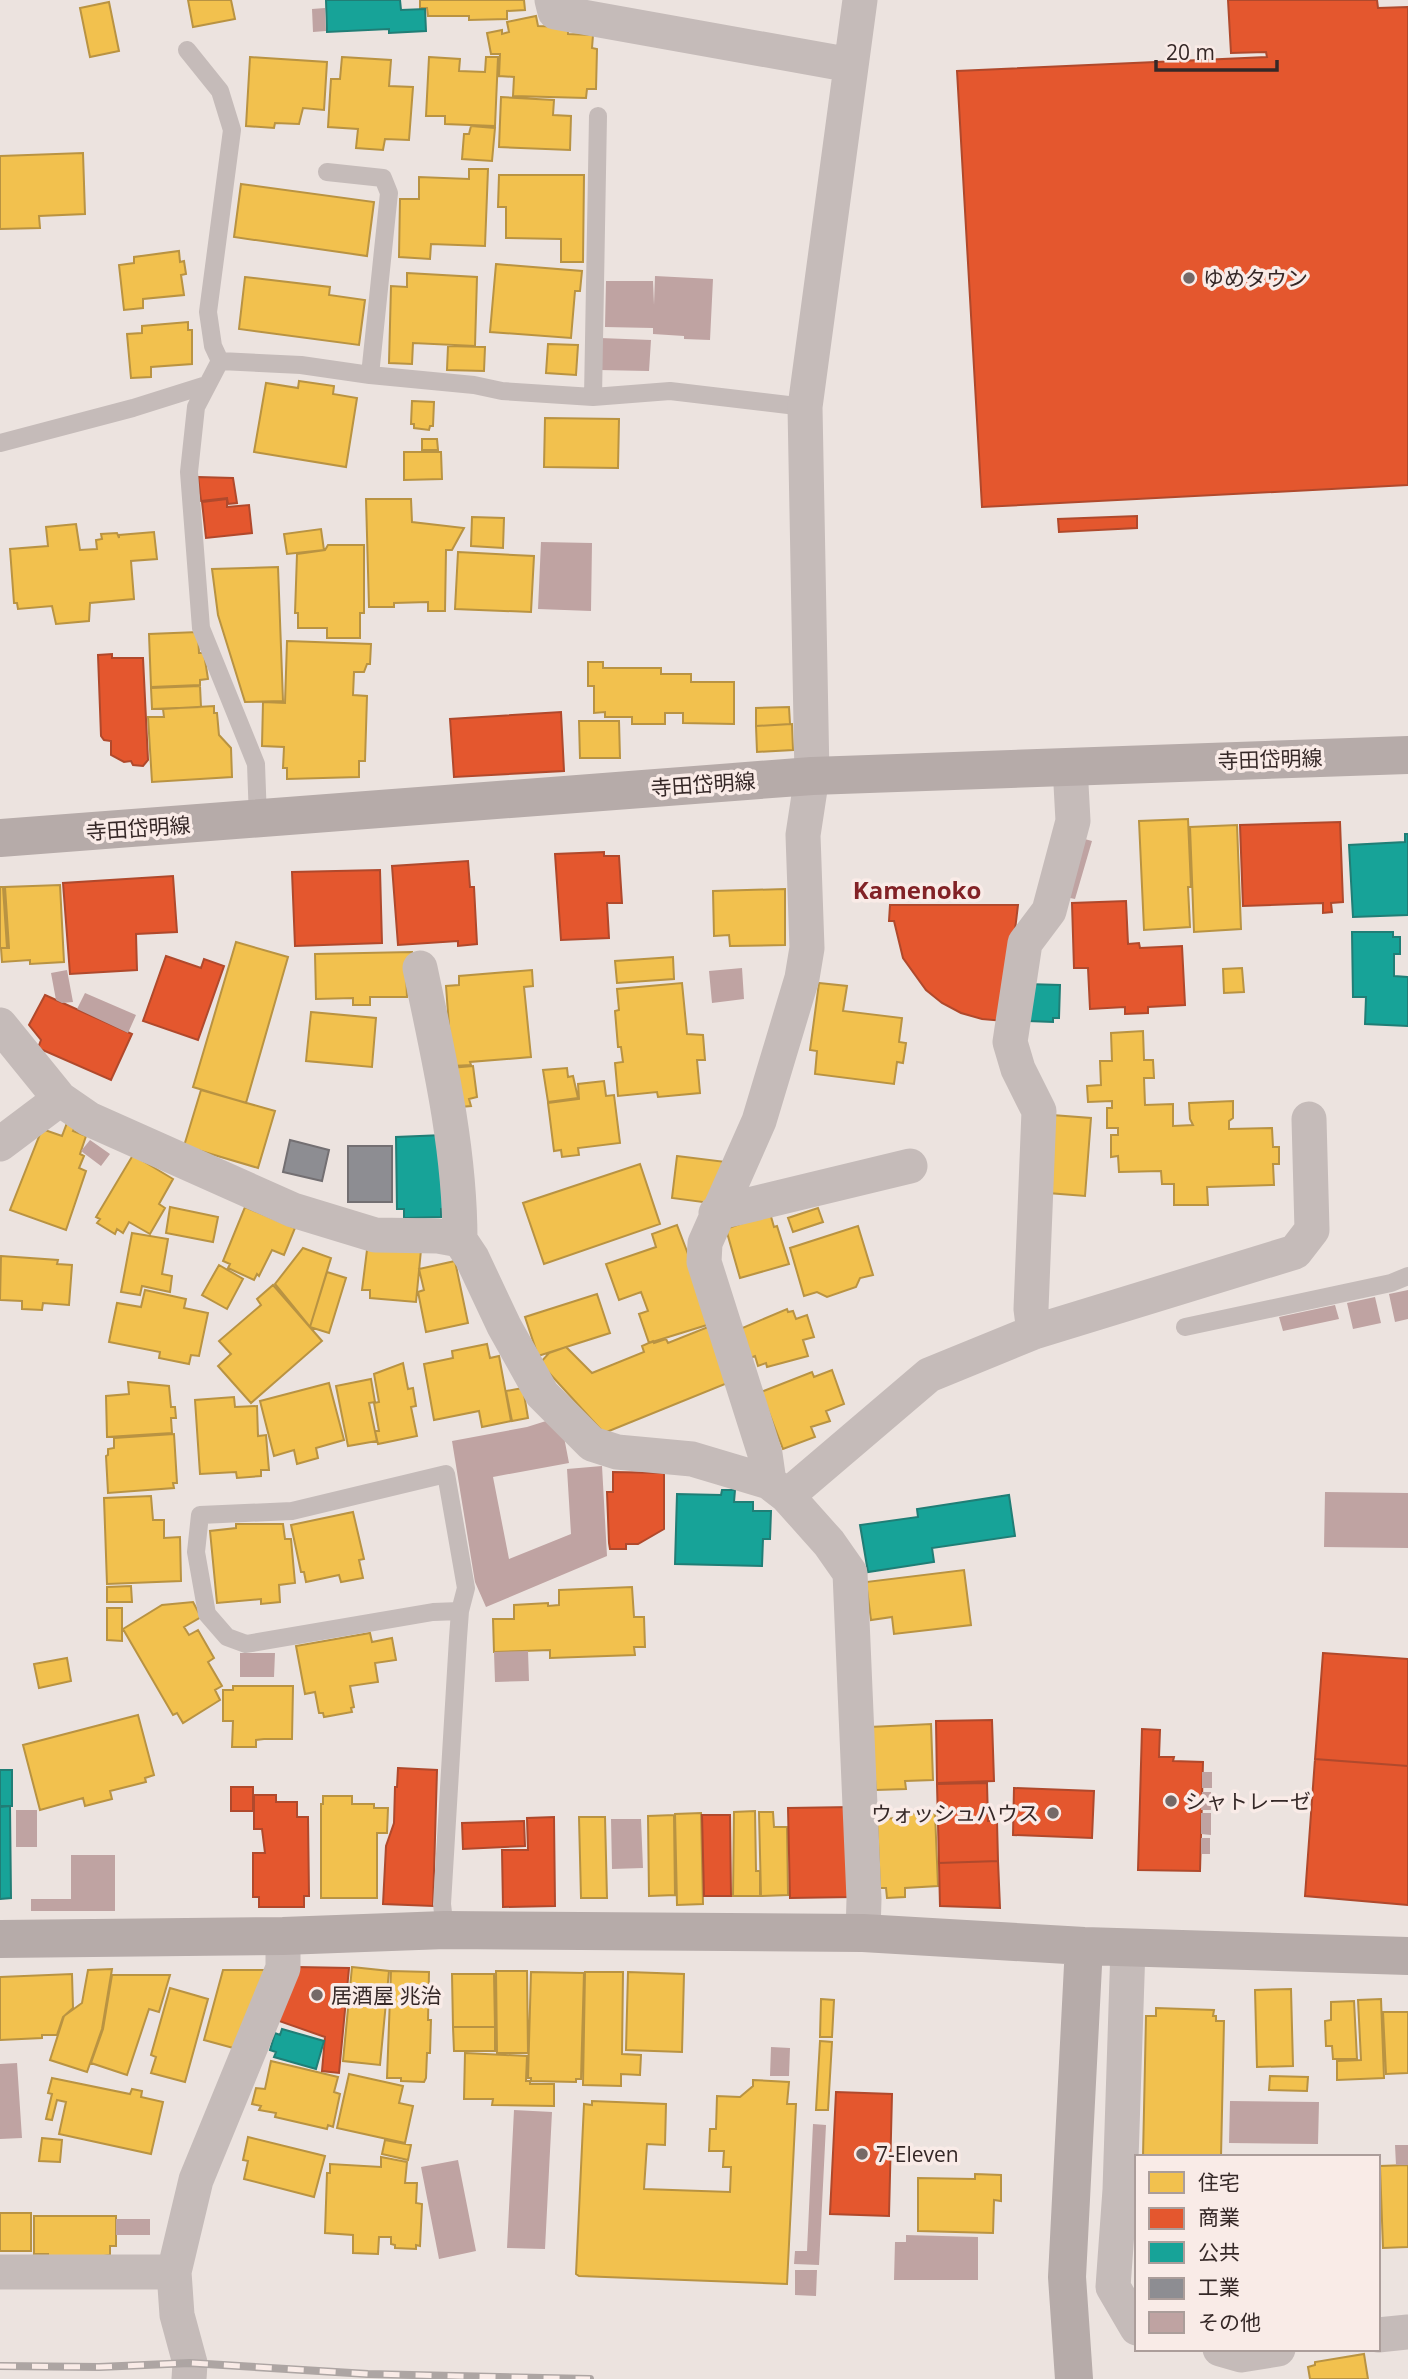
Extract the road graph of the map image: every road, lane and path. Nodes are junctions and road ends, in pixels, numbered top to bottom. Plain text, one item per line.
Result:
1 (552, 0) edge
2 (860, 0) edge
3 (187, 50) dead end
4 (851, 65) junction
5 (598, 116) dead end
6 (327, 172) dead end
7 (220, 361) junction
8 (370, 375) junction
9 (206, 385) junction
10 (593, 397) junction
11 (805, 407) junction
12 (0, 443) edge
13 (1408, 755) edge
14 (1070, 766) junction
15 (812, 776) junction
16 (258, 819) junction
17 (0, 838) edge
18 (420, 968) dead end
19 (0, 1025) edge
20 (60, 1099) junction
21 (1309, 1119) dead end
22 (0, 1144) edge
23 (910, 1166) dead end
24 (716, 1213) junction
25 (460, 1240) junction
26 (1408, 1276) edge
27 (1185, 1327) dead end
28 (1034, 1332) junction
29 (778, 1489) junction
30 (460, 1611) junction
31 (444, 1930) junction
32 (863, 1933) junction
33 (283, 1936) junction
34 (0, 1939) edge
35 (1084, 1946) junction
36 (1128, 1947) junction
37 (1408, 1956) edge
38 (0, 2272) edge
39 (174, 2272) junction
40 (1135, 2325) edge
41 (1408, 2332) edge
42 (1380, 2335) edge
43 (1227, 2351) edge
44 (1266, 2351) edge
45 (189, 2379) edge
46 (1074, 2379) edge

1 - 4 street
2 - 4 street
3 - 7 lane
4 - 11 street
5 - 10 lane
6 - 8 lane
7 - 8 lane
7 - 9 lane
8 - 10 lane
9 - 12 lane
9 - 16 lane
10 - 11 lane
11 - 15 street
13 - 14 street, 寺田岱明線
14 - 15 street, 寺田岱明線
14 - 28 street
15 - 16 street, 寺田岱明線
15 - 24 street
16 - 17 street, 寺田岱明線
18 - 25 street
19 - 20 street
20 - 22 street
20 - 25 street
21 - 28 street
23 - 24 street
24 - 29 street
25 - 29 street
26 - 27 lane
28 - 29 street
29 - 32 street
30 - 30 lane
30 - 31 lane
31 - 32 street
31 - 33 street
32 - 35 street
33 - 34 street
33 - 39 street
35 - 36 street
35 - 46 street
36 - 37 street
36 - 40 street
38 - 39 street
39 - 45 street
41 - 42 street
43 - 44 street

